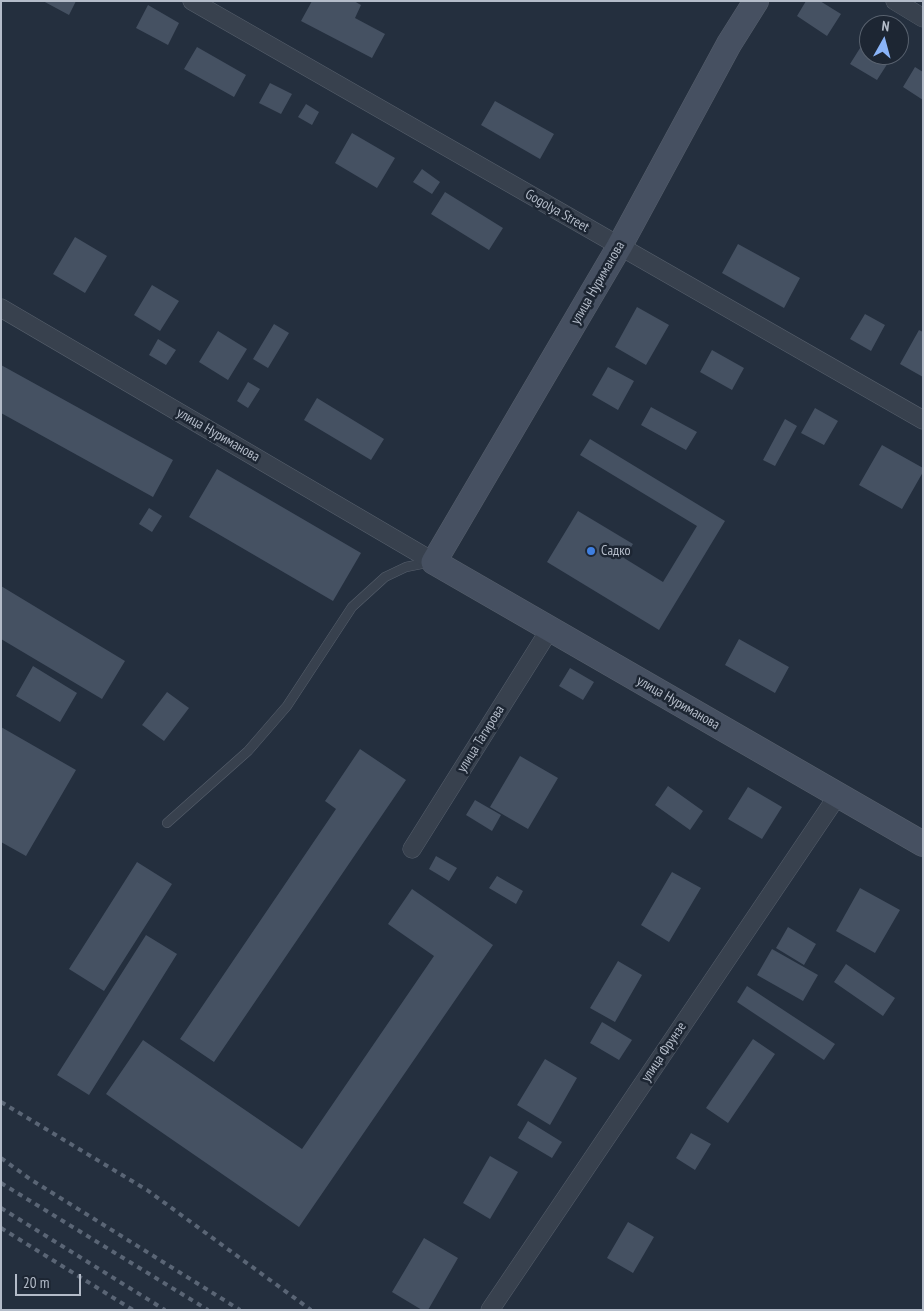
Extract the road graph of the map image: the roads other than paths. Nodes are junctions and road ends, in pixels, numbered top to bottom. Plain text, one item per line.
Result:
1 (192, 1) edge
2 (756, 1) edge
3 (895, 1) edge
4 (923, 18) edge
5 (619, 247) junction
6 (1, 308) edge
7 (923, 420) edge
8 (434, 562) junction
9 (550, 629) junction
10 (838, 795) junction
11 (167, 823) dead end
12 (923, 844) edge
13 (412, 849) dead end
14 (490, 1310) edge

1 - 5 street, Gogolya Street
2 - 5 main road, улица Нуриманова
3 - 4 street
5 - 7 street, Gogolya Street
5 - 8 main road, улица Нуриманова
6 - 8 street, улица Нуриманова
8 - 9 main road, улица Нуриманова
8 - 11 lane
9 - 10 main road, улица Нуриманова
9 - 13 street, улица Тагирова
10 - 12 main road, улица Нуриманова
10 - 14 street, улица Фрунзе

